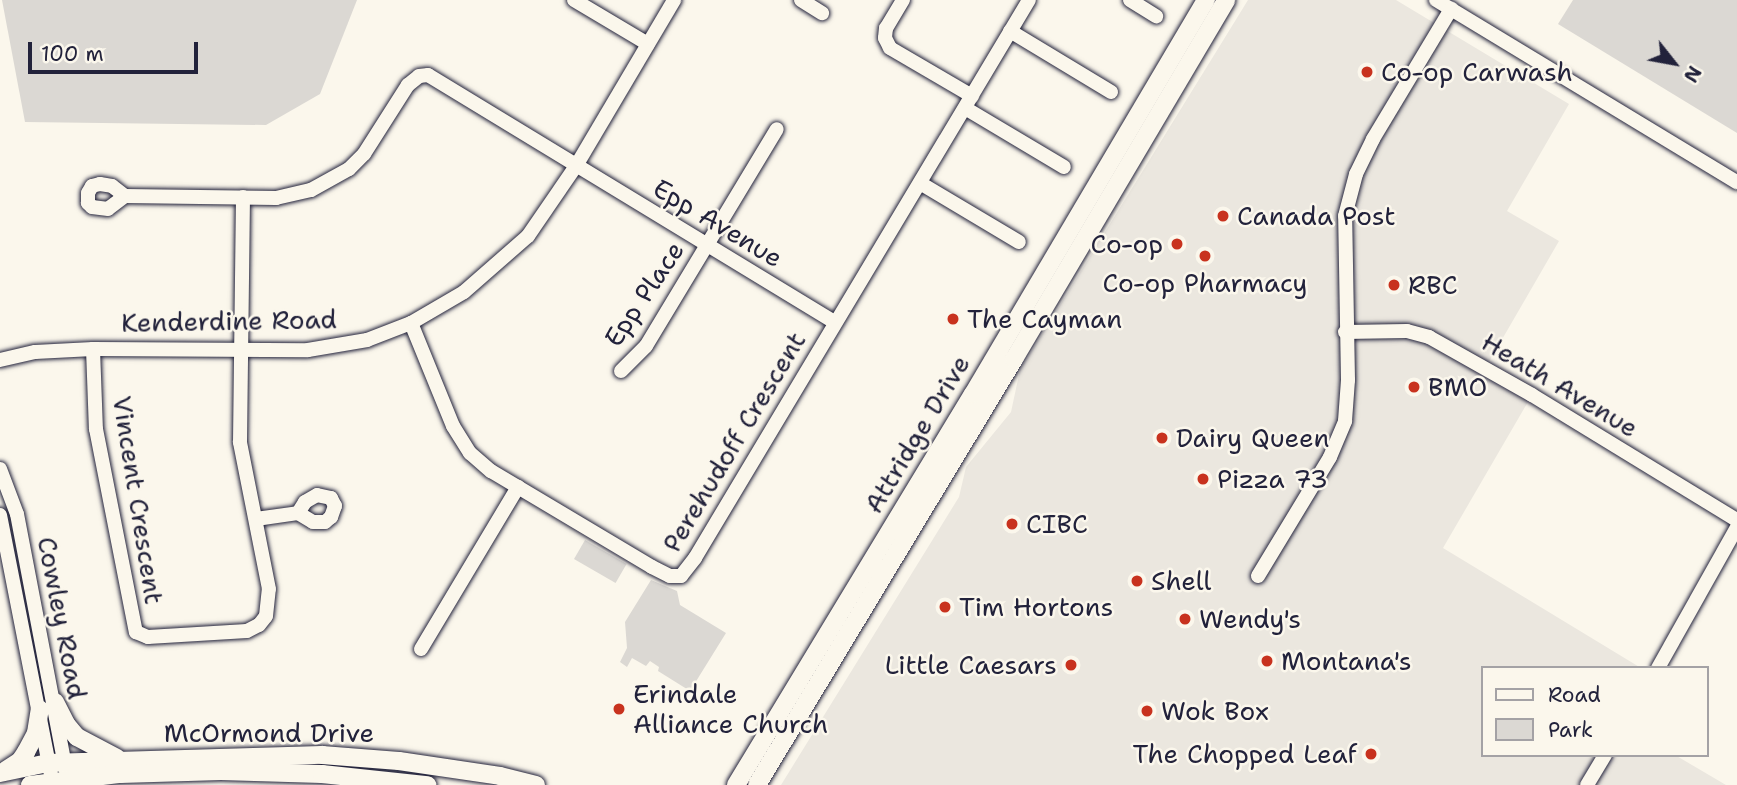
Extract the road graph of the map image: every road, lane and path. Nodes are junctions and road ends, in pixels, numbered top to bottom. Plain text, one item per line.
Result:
1 (574, 0) edge
2 (674, 0) edge
3 (801, 0) edge
4 (903, 0) edge
5 (1130, 0) edge
6 (1206, 0) edge
7 (1226, 0) edge
8 (1436, 0) edge
9 (1023, 2) edge
10 (1451, 9) junction
11 (822, 13) dead end
12 (1156, 16) dead end
13 (1010, 31) junction
14 (648, 44) junction
15 (1111, 92) dead end
16 (968, 102) junction
17 (777, 129) dead end
18 (576, 166) junction
19 (1064, 167) dead end
20 (1737, 182) edge
21 (920, 183) junction
22 (125, 196) dead end
23 (243, 197) junction
24 (1018, 242) dead end
25 (707, 245) junction
26 (835, 322) junction
27 (411, 323) junction
28 (1345, 332) junction
29 (93, 349) junction
30 (239, 350) junction
31 (0, 360) edge
32 (621, 371) dead end
33 (0, 469) edge
34 (517, 487) junction
35 (298, 513) dead end
36 (0, 515) edge
37 (256, 519) junction
38 (1737, 520) edge
39 (1737, 527) edge
40 (1258, 576) dead end
41 (421, 649) dead end
42 (1659, 666) edge
43 (47, 705) junction
44 (1604, 757) edge
45 (120, 760) junction
46 (1, 772) edge
47 (58, 772) junction
48 (760, 782) edge
49 (734, 783) edge
50 (30, 785) edge
51 (428, 785) edge
52 (536, 785) edge
53 (1587, 785) edge

1 - 14 street
2 - 14 street, Kenderdine Road
3 - 11 street
4 - 16 street
5 - 12 street
6 - 49 main road, Attridge Drive
7 - 48 main road, Attridge Drive
8 - 10 street
9 - 13 street, Perehudoff Crescent
10 - 20 street
10 - 28 street
13 - 15 street
13 - 16 street, Perehudoff Crescent
14 - 18 street, Kenderdine Road
16 - 19 street
16 - 21 street, Perehudoff Crescent
17 - 25 street, Epp Place
18 - 23 street, Epp Avenue
18 - 25 street, Epp Avenue
18 - 27 street, Kenderdine Road
21 - 24 street
21 - 26 street, Perehudoff Crescent
22 - 23 street
23 - 30 street, Vincent Crescent
25 - 26 street, Epp Avenue
25 - 32 street, Epp Place
26 - 34 street, Perehudoff Crescent
27 - 30 street, Kenderdine Road
27 - 34 street, Perehudoff Crescent
28 - 38 street, Heath Avenue
28 - 40 street
29 - 30 street, Kenderdine Road
29 - 31 street, Kenderdine Road
29 - 37 street, Vincent Crescent
30 - 37 street, Vincent Crescent
33 - 43 street, Cowley Road
34 - 41 street
35 - 37 street
36 - 43 street, Cowley Road
39 - 42 street
43 - 45 main road
43 - 46 main road
43 - 47 street, Cowley Road
44 - 53 street
45 - 47 main road, McOrmond Drive
45 - 52 main road, McOrmond Drive
46 - 47 main road, McOrmond Drive
47 - 50 main road, McOrmond Drive
47 - 51 main road, McOrmond Drive

